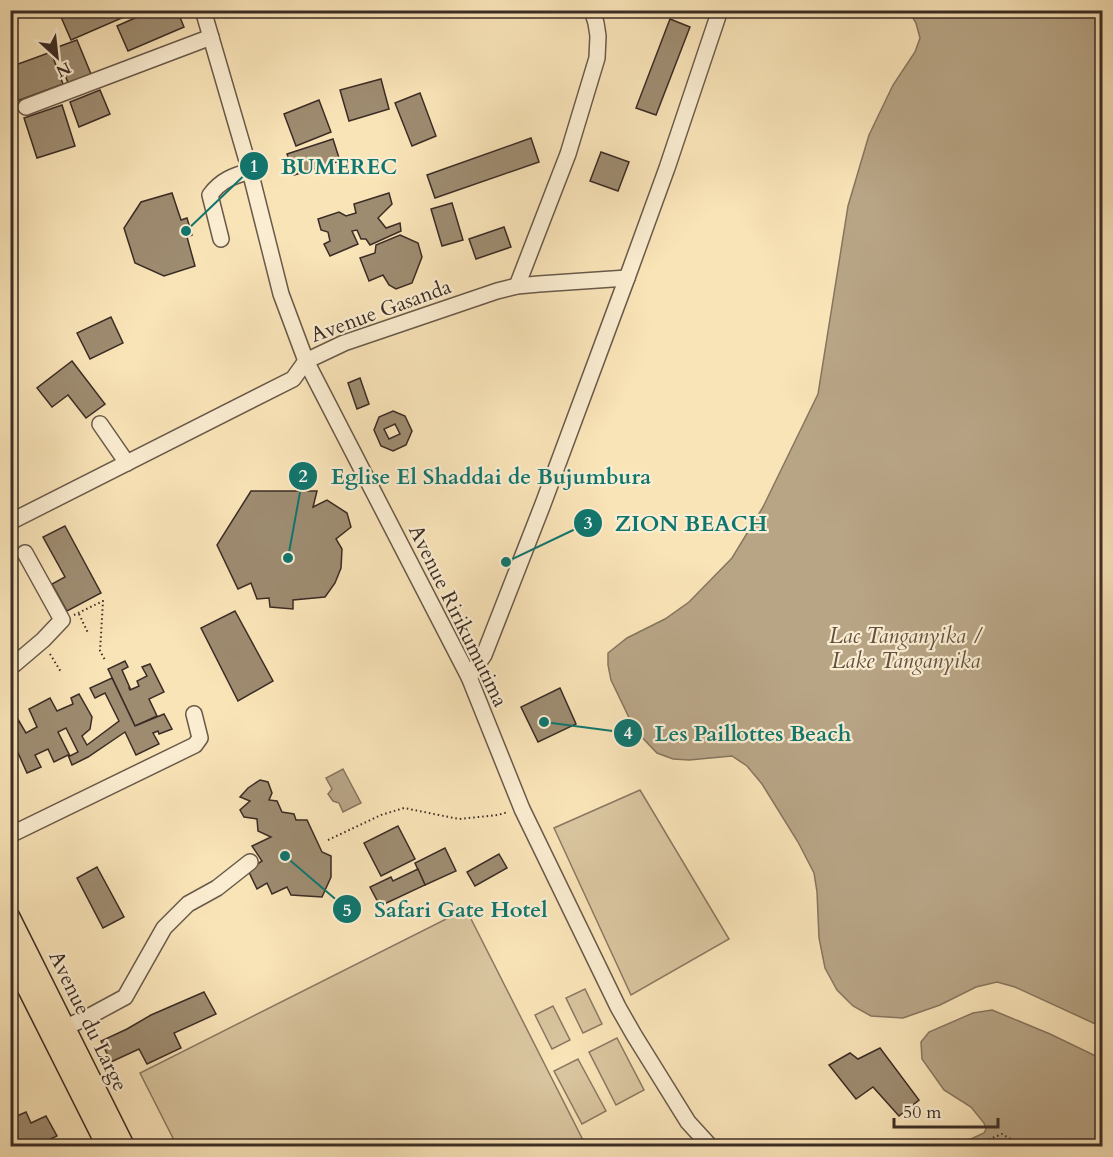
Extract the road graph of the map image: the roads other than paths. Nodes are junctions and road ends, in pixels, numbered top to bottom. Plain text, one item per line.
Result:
1 (203, 10) edge
2 (592, 10) edge
3 (720, 10) edge
4 (211, 37) junction
5 (26, 106) dead end
6 (250, 171) junction
7 (221, 239) dead end
8 (627, 279) junction
9 (517, 286) junction
10 (306, 361) junction
11 (100, 424) dead end
12 (127, 463) junction
13 (10, 522) edge
14 (25, 552) dead end
15 (10, 668) edge
16 (469, 677) junction
17 (194, 714) dead end
18 (10, 835) edge
19 (250, 862) dead end
20 (10, 916) edge
21 (14, 953) edge
22 (58, 1031) junction
23 (106, 1146) edge
24 (125, 1146) edge
25 (710, 1146) edge

1 - 4 street, Avenue Ririkumutima
2 - 9 street
3 - 8 street
4 - 5 street
4 - 6 street, Avenue Ririkumutima
6 - 7 street
6 - 10 street, Avenue Ririkumutima
8 - 9 street, Avenue Gasanda
8 - 16 street
9 - 10 street, Avenue Gasanda
10 - 12 street, Avenue Gasanda
10 - 16 street, Avenue Ririkumutima
11 - 12 street
12 - 13 street, Avenue Gasanda
14 - 15 street
16 - 25 street, Avenue Ririkumutima
17 - 18 street
19 - 22 street
20 - 21 main road, Avenue du Large
21 - 22 main road, Avenue du Large
22 - 23 main road, Avenue du Large
22 - 24 main road, Avenue du Large

